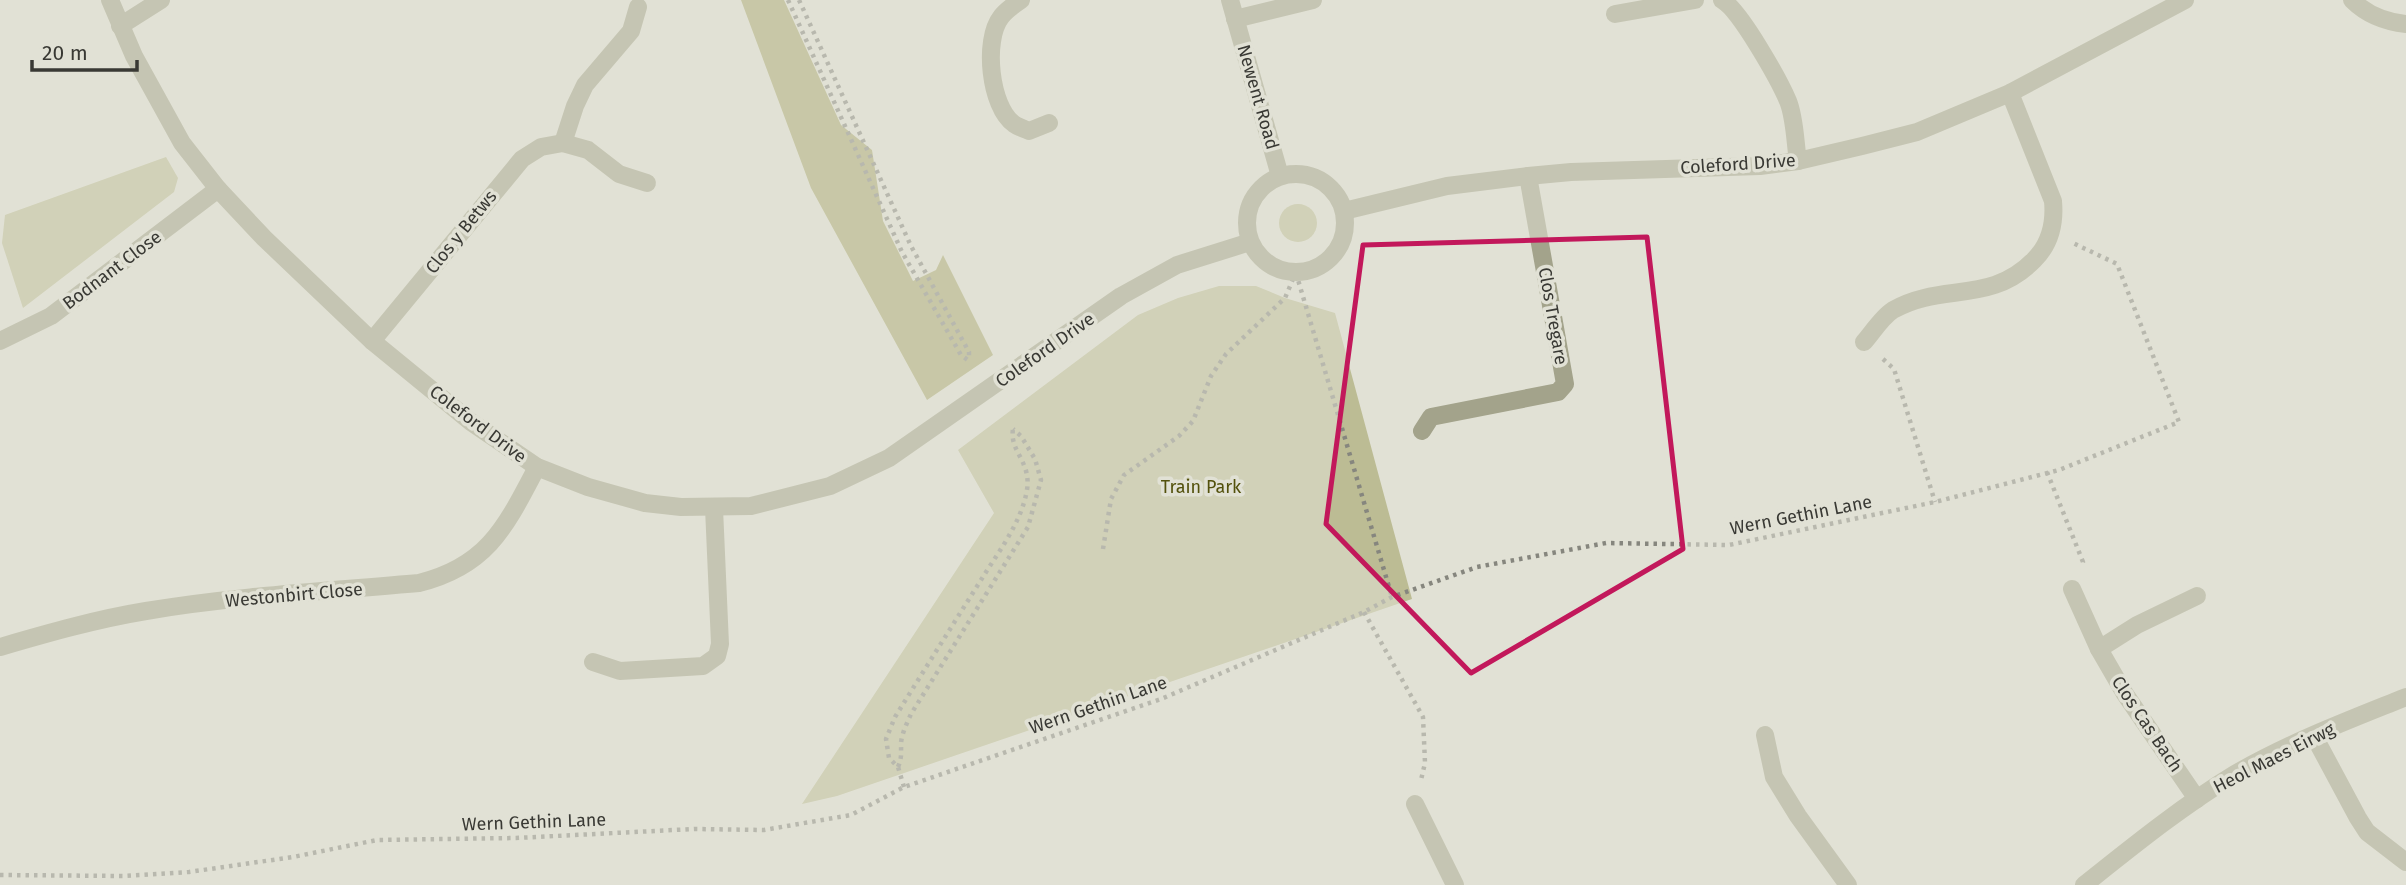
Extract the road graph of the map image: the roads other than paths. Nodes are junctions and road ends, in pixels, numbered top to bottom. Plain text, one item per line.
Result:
1 (110, 0) edge
2 (161, 0) edge
3 (1021, 0) edge
4 (1230, 0) edge
5 (1313, 0) edge
6 (1695, 0) edge
7 (1722, 0) edge
8 (2185, 0) edge
9 (2352, 0) edge
10 (638, 7) dead end
11 (1615, 15) dead end
12 (1234, 19) junction
13 (2406, 24) edge
14 (120, 26) junction
15 (2010, 93) junction
16 (1049, 123) dead end
17 (563, 143) junction
18 (1798, 161) junction
19 (1280, 176) junction
20 (1528, 176) junction
21 (647, 183) dead end
22 (218, 189) junction
23 (1344, 211) junction
24 (1250, 242) junction
25 (0, 341) edge
26 (373, 341) junction
27 (1864, 342) road end
28 (1422, 431) dead end
29 (537, 467) junction
30 (715, 508) junction
31 (2072, 589) road end
32 (2197, 596) dead end
33 (0, 647) edge
34 (2099, 649) junction
35 (593, 662) dead end
36 (2406, 697) edge
37 (1765, 735) dead end
38 (2314, 736) junction
39 (2197, 799) junction
40 (1415, 804) road end
41 (2406, 862) edge
42 (1455, 885) edge
43 (1848, 885) edge
44 (2084, 885) edge

1 - 14 street, Coleford Drive
2 - 14 street
3 - 16 street
4 - 12 street, Newent Road
5 - 12 street
6 - 11 street
7 - 18 street
8 - 15 street, Coleford Drive
9 - 13 street
10 - 17 street
12 - 19 street, Newent Road
14 - 22 street, Coleford Drive
15 - 18 street, Coleford Drive
15 - 27 street
17 - 21 street
17 - 26 street, Clos y Betws
18 - 20 street, Coleford Drive
19 - 23 street
19 - 24 street
20 - 23 street, Coleford Drive
20 - 28 street, Clos Tregare
22 - 25 street, Bodnant Close
22 - 26 street, Coleford Drive
23 - 24 street
24 - 30 street, Coleford Drive
26 - 29 street, Coleford Drive
29 - 30 street, Coleford Drive
29 - 33 street, Westonbirt Close
30 - 35 street
31 - 34 street, Clos Cas Bach
32 - 34 street
34 - 39 street, Clos Cas Bach
36 - 38 street, Heol Maes Eirwg
37 - 43 street
38 - 39 street, Heol Maes Eirwg
38 - 41 street
39 - 44 street, Heol Maes Eirwg
40 - 42 street

